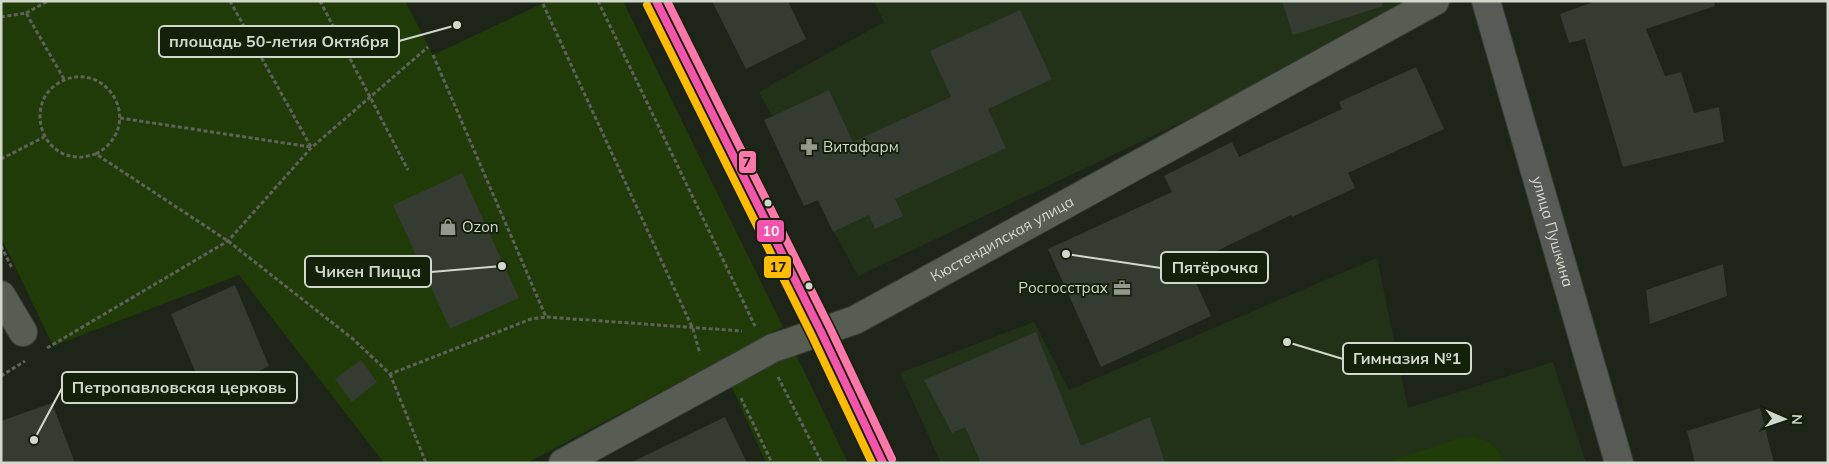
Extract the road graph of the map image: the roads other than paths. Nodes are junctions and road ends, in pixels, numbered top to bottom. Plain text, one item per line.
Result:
1 (656, 1) edge
2 (1435, 1) edge
3 (1486, 1) edge
4 (1, 295) edge
5 (23, 332) dead end
6 (821, 332) junction
7 (563, 463) edge
8 (883, 463) edge
9 (1619, 463) edge

1 - 6 main road
2 - 6 street, Кюстендилская улица
3 - 9 main road, улица Пушкина
4 - 5 street
6 - 7 street, Кюстендилская улица
6 - 8 main road

